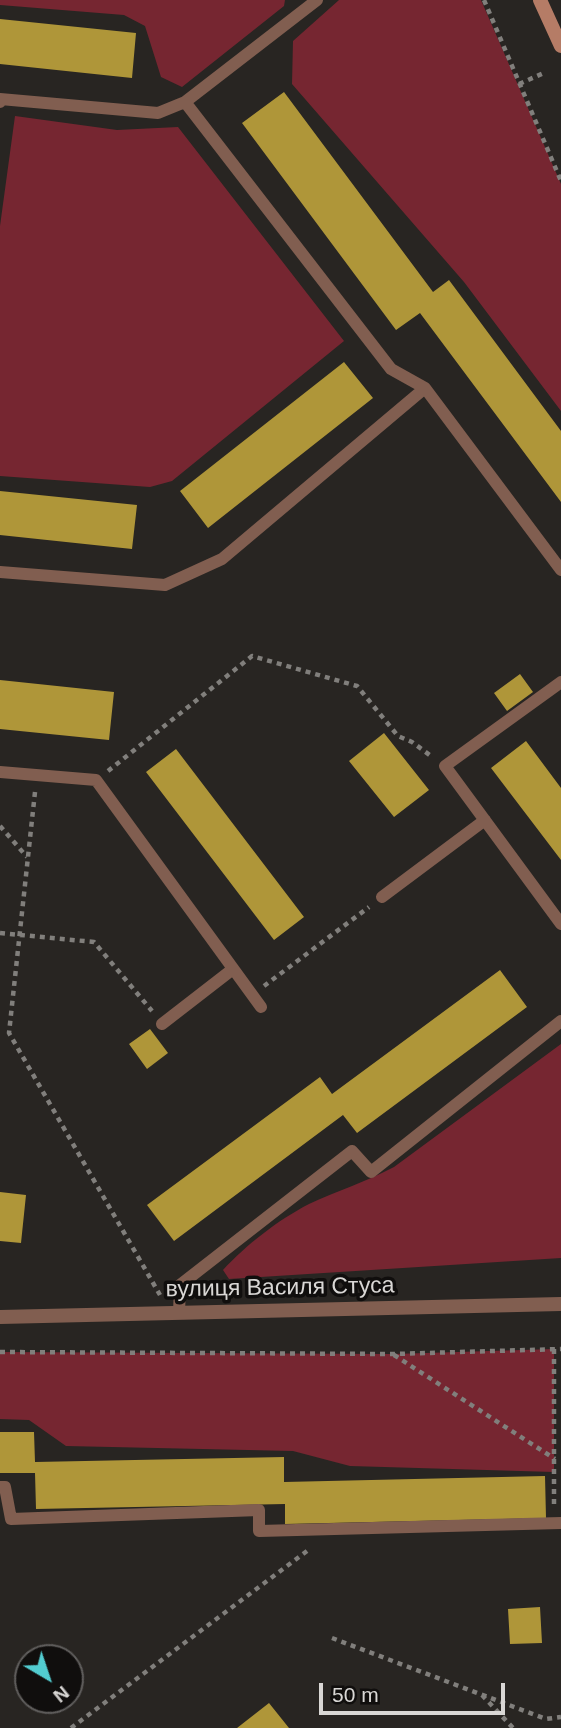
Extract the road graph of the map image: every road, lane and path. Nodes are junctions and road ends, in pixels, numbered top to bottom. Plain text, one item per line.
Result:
1 (317, 0) edge
2 (484, 0) edge
3 (540, 0) edge
4 (561, 46) edge
5 (546, 72) dead end
6 (519, 84) junction
7 (0, 102) edge
8 (185, 102) junction
9 (561, 181) edge
10 (425, 388) junction
11 (561, 570) edge
12 (0, 572) edge
13 (561, 682) edge
14 (412, 742) dead end
15 (0, 772) edge
16 (37, 775) junction
17 (96, 780) junction
18 (485, 820) junction
19 (0, 826) edge
20 (28, 858) junction
21 (382, 897) joint
22 (561, 924) edge
23 (0, 933) edge
24 (20, 934) junction
25 (233, 969) junction
26 (252, 995) junction
27 (261, 1007) dead end
28 (561, 1021) edge
29 (162, 1024) joint
30 (561, 1304) edge
31 (175, 1313) junction
32 (0, 1317) edge
33 (554, 1349) junction
34 (561, 1349) edge
35 (0, 1352) edge
36 (393, 1354) junction
37 (555, 1460) junction
38 (0, 1487) edge
39 (558, 1523) edge
40 (335, 1530) junction
41 (332, 1639) dead end
42 (482, 1695) junction
43 (561, 1717) edge
44 (71, 1728) edge
45 (513, 1728) edge

1 - 8 lane
2 - 6 path
3 - 4 main road
5 - 6 path
6 - 9 path
7 - 8 lane
8 - 10 lane
10 - 11 lane
10 - 12 lane
13 - 18 lane
14 - 17 path
15 - 16 lane
16 - 17 lane
16 - 20 path
17 - 25 lane
18 - 21 lane
18 - 22 lane
19 - 20 path
20 - 24 path
21 - 26 path
23 - 24 path
24 - 29 path
24 - 31 path
25 - 26 lane
25 - 29 lane
26 - 27 lane
28 - 31 lane
30 - 31 street, вулиця Василя Стуса
31 - 32 street, вулиця Василя Стуса
33 - 34 path
33 - 36 path
33 - 37 path
35 - 36 path
36 - 37 path
37 - 39 path
38 - 40 lane
39 - 40 lane
40 - 44 path
41 - 42 path
42 - 43 path
42 - 45 path

